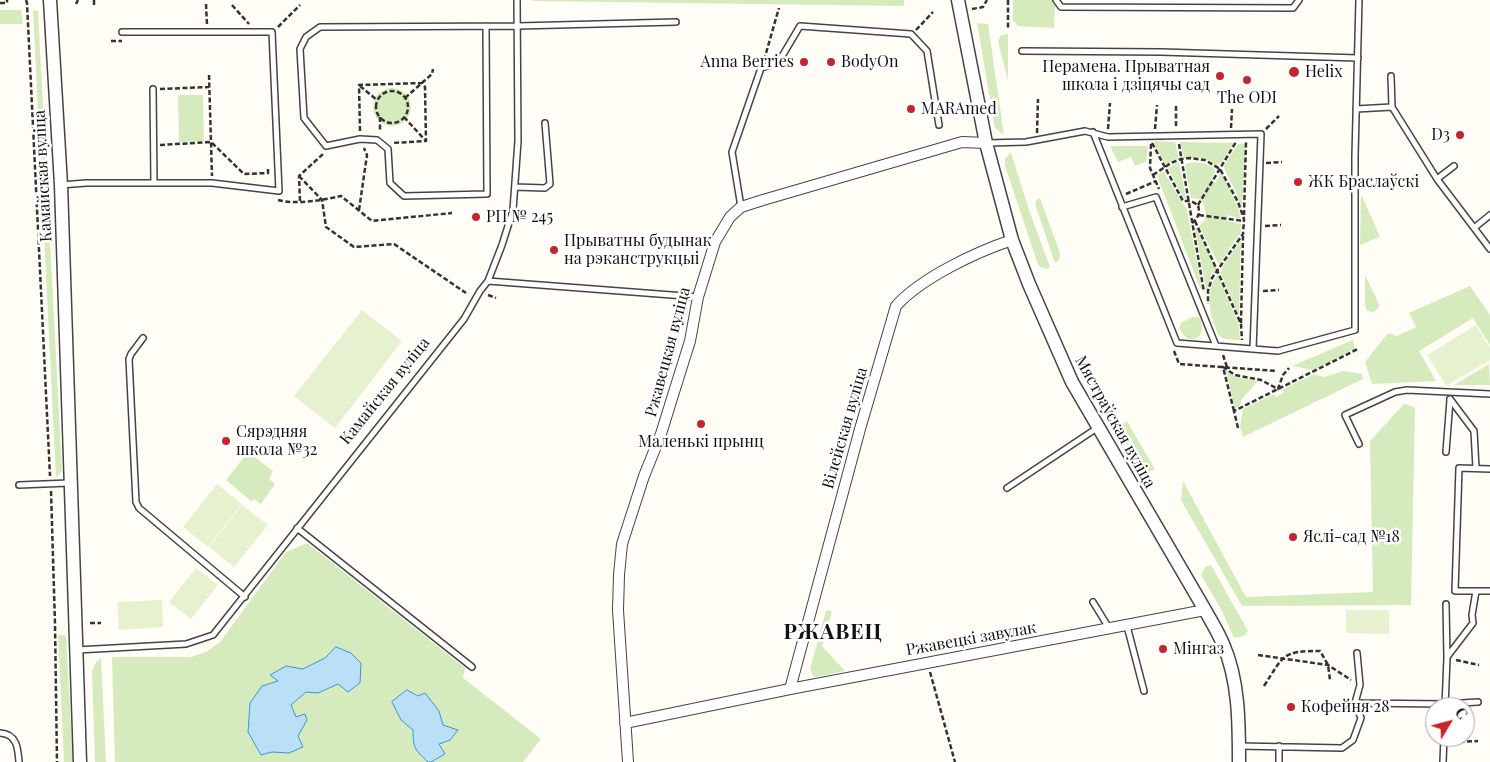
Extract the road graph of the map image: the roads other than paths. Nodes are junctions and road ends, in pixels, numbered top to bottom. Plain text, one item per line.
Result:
1 (50, 0) edge
2 (517, 0) edge
3 (1056, 0) edge
4 (1300, 0) edge
5 (1359, 0) edge
6 (958, 6) edge
7 (676, 22) dead end
8 (486, 26) junction
9 (518, 26) junction
10 (122, 32) dead end
11 (1022, 52) dead end
12 (1358, 58) junction
13 (1391, 76) dead end
14 (153, 89) road end
15 (1392, 107) junction
16 (1356, 109) junction
17 (545, 123) dead end
18 (939, 125) dead end
19 (1093, 132) junction
20 (986, 143) junction
21 (1454, 166) dead end
22 (1437, 179) junction
23 (154, 183) junction
24 (61, 185) junction
25 (515, 186) junction
26 (741, 208) junction
27 (1122, 208) junction
28 (1490, 215) edge
29 (1474, 228) junction
30 (1012, 240) junction
31 (1490, 249) edge
32 (488, 282) junction
33 (698, 297) junction
34 (144, 338) dead end
35 (1216, 346) junction
36 (1253, 349) junction
37 (1450, 392) junction
38 (1490, 394) edge
39 (1450, 399) junction
40 (1098, 428) junction
41 (1359, 444) dead end
42 (1446, 452) dead end
43 (1476, 468) junction
44 (1490, 468) edge
45 (70, 483) junction
46 (19, 485) dead end
47 (1007, 488) dead end
48 (297, 528) junction
49 (1476, 591) junction
50 (1490, 591) edge
51 (244, 597) junction
52 (1093, 602) dead end
53 (1446, 604) dead end
54 (1205, 610) junction
55 (1127, 626) junction
56 (1109, 629) junction
57 (76, 650) junction
58 (1357, 653) dead end
59 (1447, 658) junction
60 (472, 666) dead end
61 (790, 689) junction
62 (1144, 691) dead end
63 (1445, 697) edge
64 (1475, 702) edge
65 (1478, 702) dead end
66 (1355, 703) junction
67 (1425, 705) edge
68 (625, 723) junction
69 (0, 733) edge
70 (1239, 746) junction
71 (1279, 746) junction
72 (1444, 747) edge
73 (1443, 761) edge
74 (19, 762) edge
75 (80, 762) edge
76 (628, 762) edge
77 (1239, 762) edge
78 (1279, 762) edge

1 - 24 street, Камайская вуліца
2 - 9 lane, Камайская вуліца
3 - 4 lane
5 - 12 lane
6 - 20 street, Мястраўская вуліца
7 - 9 lane
8 - 8 lane
8 - 9 lane
9 - 25 lane, Камайская вуліца
10 - 23 lane
11 - 12 lane
12 - 16 lane
13 - 15 lane
14 - 23 lane
15 - 16 lane
15 - 22 lane
16 - 36 lane
17 - 25 lane
18 - 26 lane
19 - 20 lane
19 - 27 lane
19 - 36 lane
20 - 26 street
20 - 30 street, Мястраўская вуліца
21 - 22 lane
22 - 29 lane
23 - 24 lane
24 - 45 street, Камайская вуліца
25 - 32 lane, Камайская вуліца
26 - 33 street, Ржавецкая вуліца
27 - 35 lane
27 - 35 lane
28 - 29 lane
29 - 31 lane
30 - 40 street, Мястраўская вуліца
30 - 61 street, Вілейская вуліца
32 - 33 lane
32 - 48 lane, Камайская вуліца
33 - 68 street, Ржавецкая вуліца
34 - 51 lane
35 - 36 lane
37 - 38 lane
37 - 39 lane
37 - 41 lane
39 - 42 lane
39 - 43 lane
40 - 47 lane
40 - 54 street, Мястраўская вуліца
43 - 44 lane
43 - 49 lane
45 - 46 lane
45 - 57 street, Камайская вуліца
48 - 51 lane, Камайская вуліца
48 - 60 lane
49 - 50 lane
49 - 59 lane
51 - 57 lane, Камайская вуліца
52 - 56 lane
53 - 59 lane
54 - 55 street, Ржавецкі завулак
54 - 70 street, Мястраўская вуліца
55 - 56 street, Ржавецкі завулак
55 - 62 lane
56 - 61 street, Ржавецкі завулак
57 - 75 street, Камайская вуліца
58 - 66 lane
59 - 63 lane
61 - 68 street, Ржавецкі завулак
64 - 65 lane
66 - 67 lane
66 - 71 lane
68 - 76 street, Ржавецкая вуліца
69 - 74 lane
70 - 71 lane
70 - 77 street, Мястраўская вуліца
71 - 78 lane
72 - 73 lane

